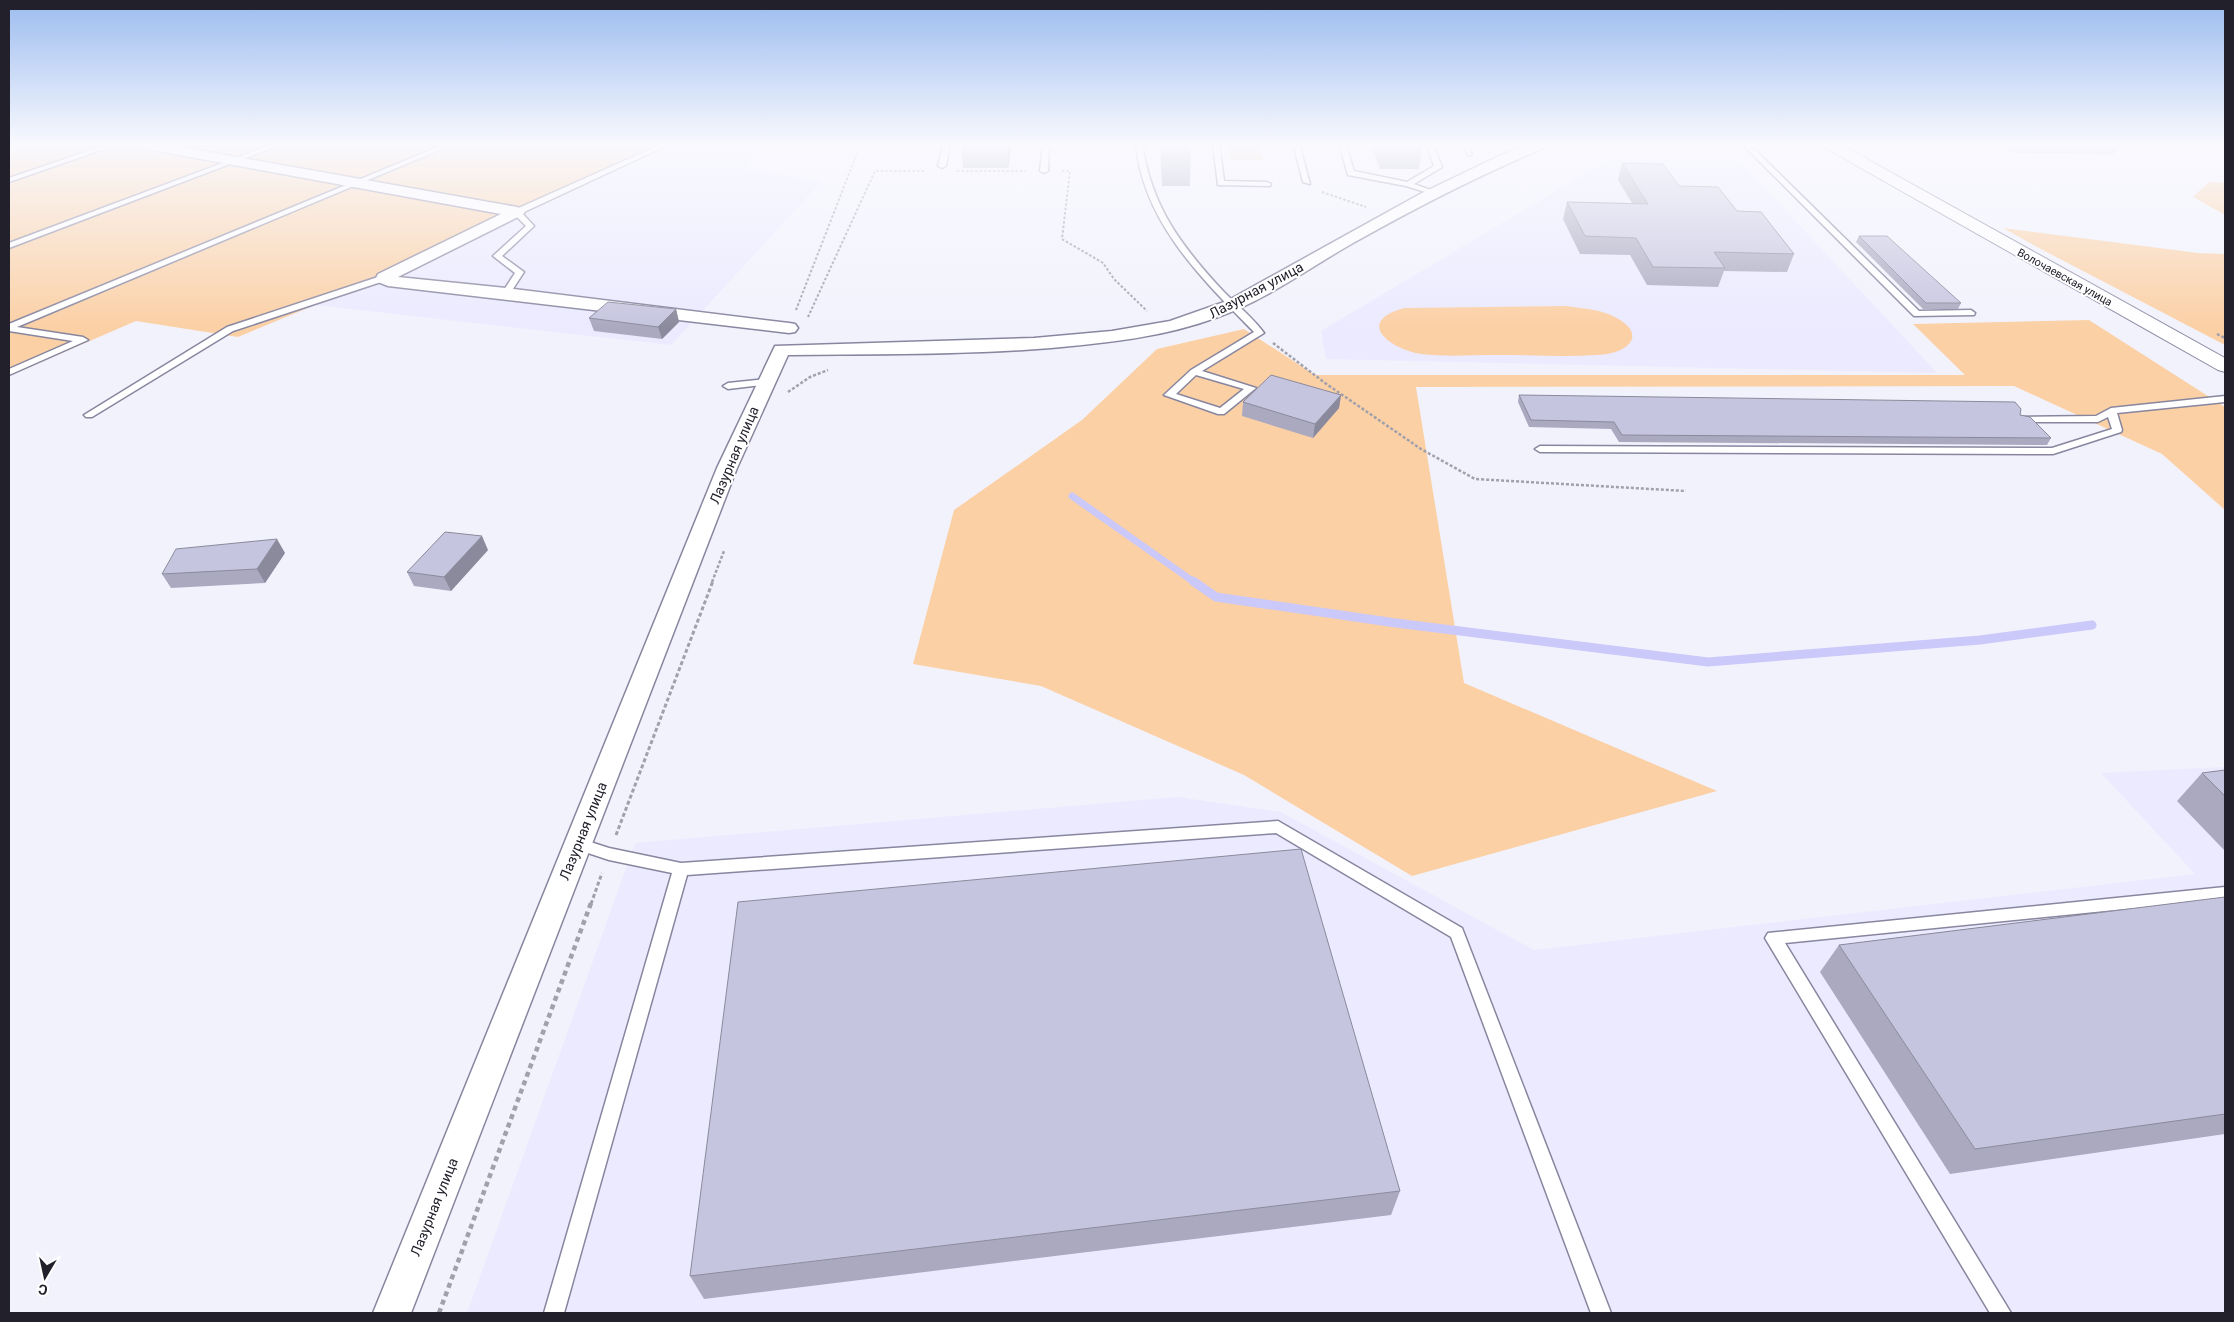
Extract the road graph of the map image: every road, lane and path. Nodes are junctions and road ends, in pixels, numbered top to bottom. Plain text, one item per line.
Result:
1 (118, 205) edge
2 (305, 205) edge
3 (479, 205) edge
4 (533, 205) edge
5 (837, 205) edge
6 (860, 205) edge
7 (1066, 205) edge
8 (1153, 205) edge
9 (1358, 205) edge
10 (1413, 205) edge
11 (1806, 205) edge
12 (1937, 205) edge
13 (517, 212) junction
14 (1392, 216) junction
15 (1839, 238) junction
16 (1848, 238) dead end
17 (9, 246) edge
18 (384, 278) junction
19 (506, 293) junction
20 (1957, 301) edge
21 (1233, 305) junction
22 (1150, 314) dead end
23 (806, 322) dead end
24 (9, 328) edge
25 (789, 328) joint
26 (1260, 333) junction
27 (843, 349) junction
28 (2225, 366) edge
29 (9, 372) edge
30 (1194, 372) junction
31 (766, 382) junction
32 (728, 386) dead end
33 (786, 393) dead end
34 (2225, 399) edge
35 (2111, 411) junction
36 (89, 415) dead end
37 (2021, 419) edge
38 (1540, 449) dead end
39 (1686, 491) dead end
40 (727, 542) dead end
41 (578, 844) junction
42 (609, 854) junction
43 (681, 869) junction
44 (2225, 893) edge
45 (392, 1313) edge
46 (439, 1313) edge
47 (554, 1313) edge
48 (1601, 1313) edge
49 (2001, 1313) edge

1 - 17 lane
2 - 24 lane
3 - 13 street
4 - 13 lane
5 - 25 path
6 - 23 path
7 - 22 path
8 - 21 lane
9 - 14 path
10 - 14 street, Лазурная улица
11 - 15 lane
12 - 28 street, Волочаевская улица
13 - 18 street
13 - 19 lane
14 - 21 street, Лазурная улица
15 - 16 lane
15 - 20 lane
18 - 19 street
18 - 36 lane
19 - 25 street
21 - 26 lane
21 - 27 street, Лазурная улица
24 - 29 lane
26 - 30 lane
26 - 39 path
27 - 31 street, Лазурная улица
27 - 33 path
30 - 30 lane
31 - 32 lane
31 - 41 street, Лазурная улица
34 - 35 lane
35 - 37 lane
35 - 38 lane
40 - 42 path
41 - 42 lane
41 - 45 street, Лазурная улица
42 - 43 lane
42 - 46 path
43 - 47 lane
43 - 48 lane
44 - 49 lane

